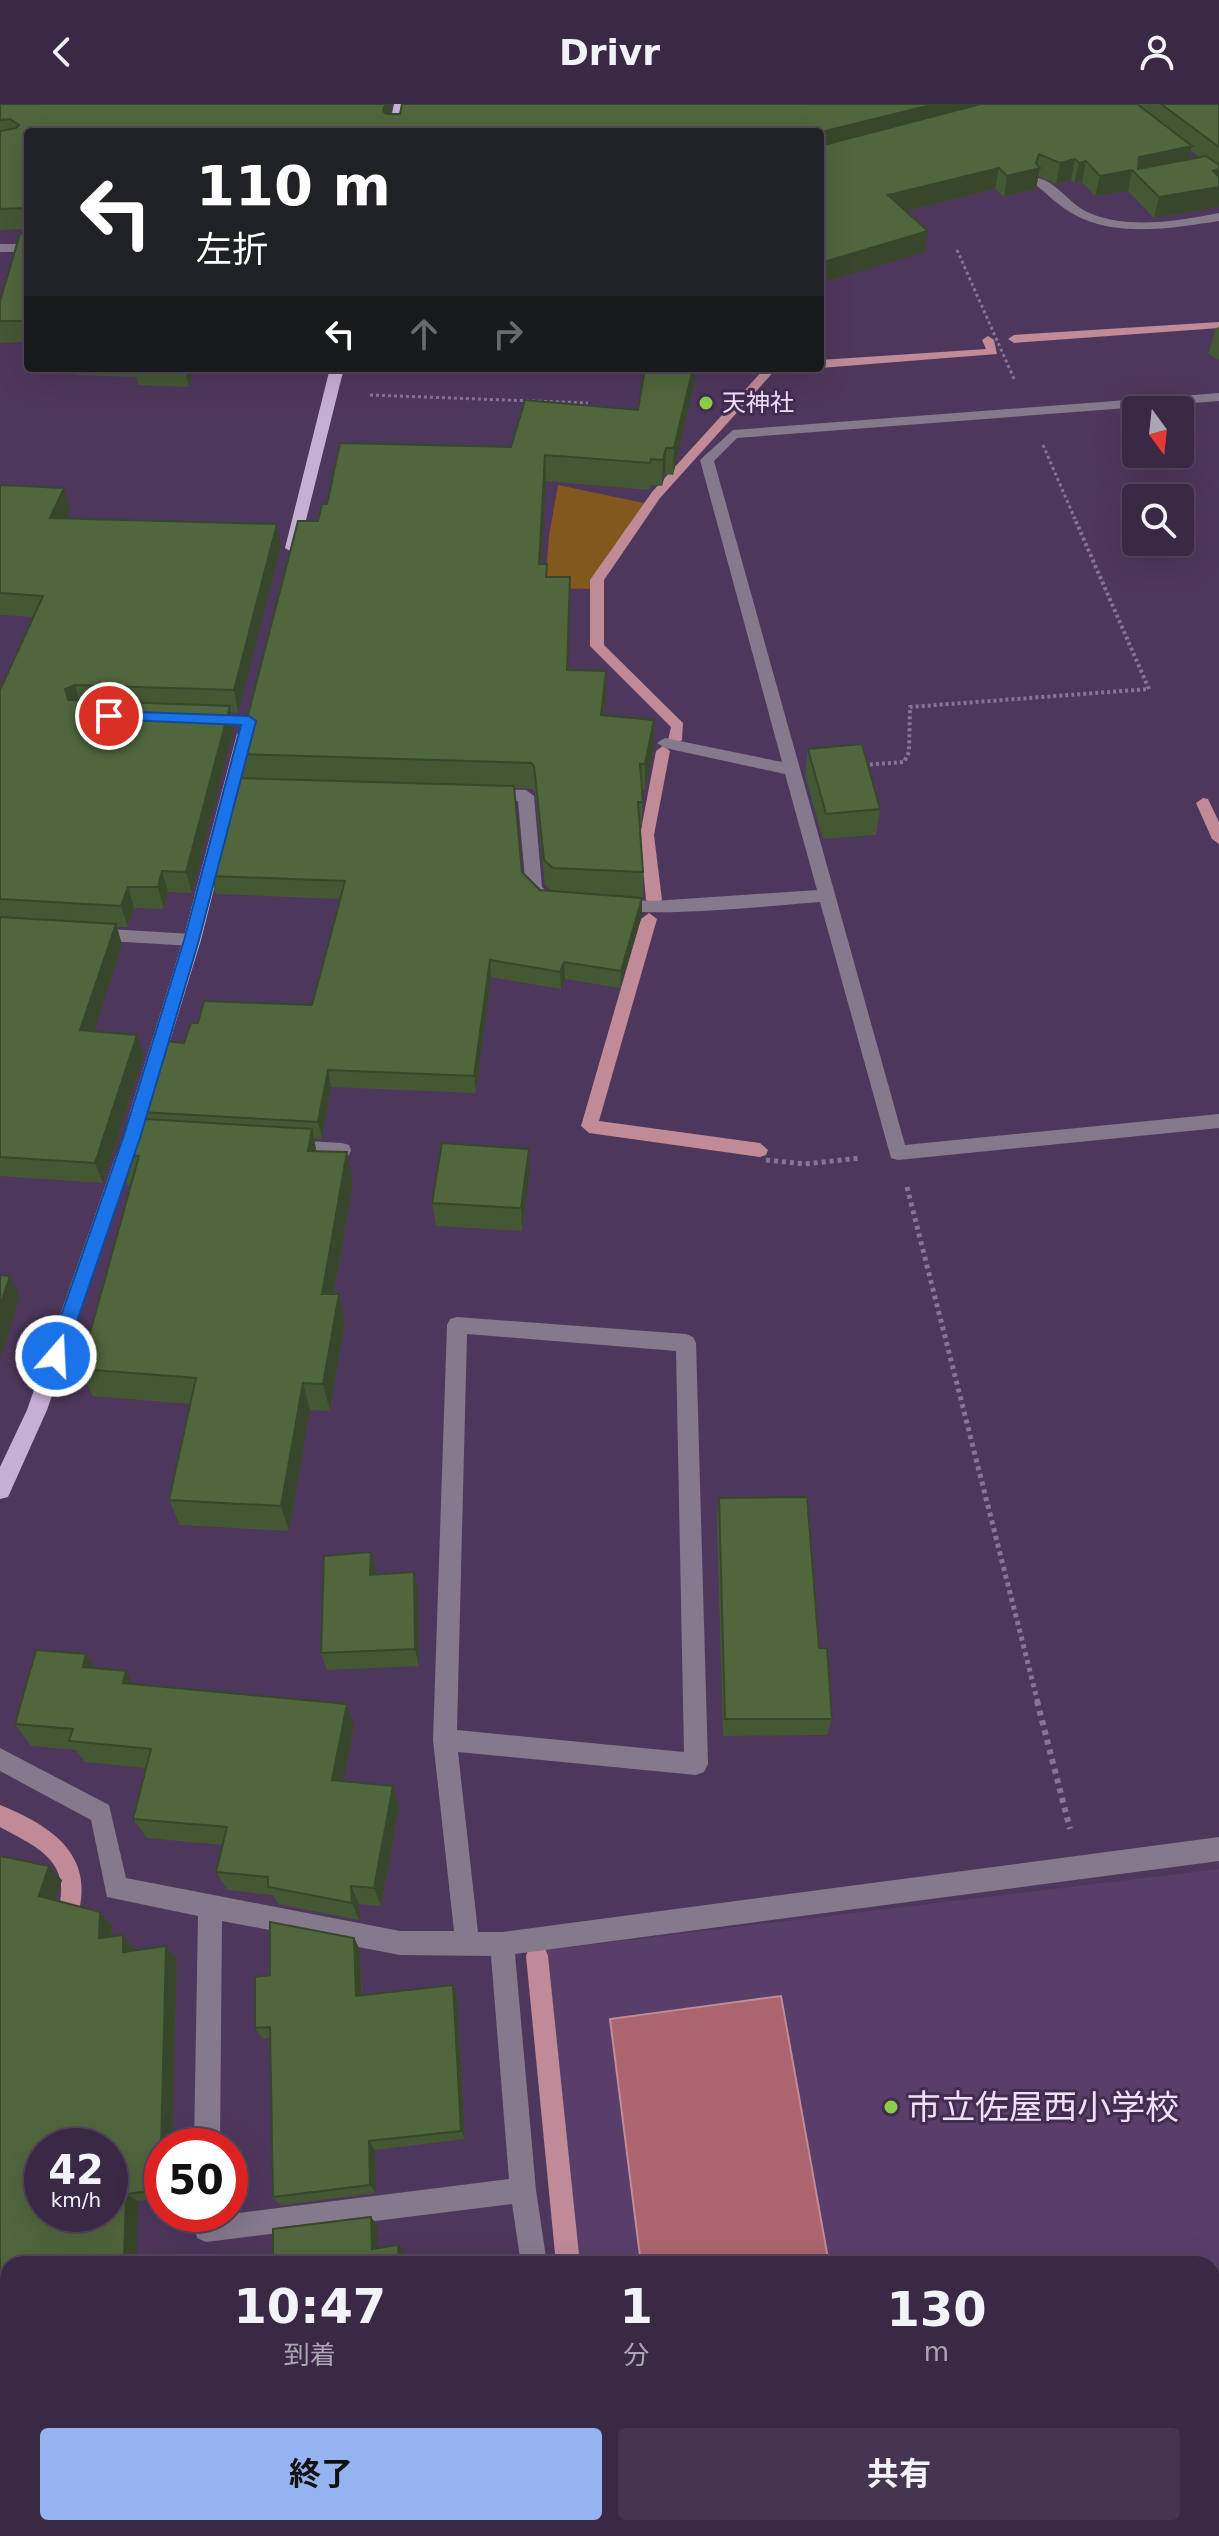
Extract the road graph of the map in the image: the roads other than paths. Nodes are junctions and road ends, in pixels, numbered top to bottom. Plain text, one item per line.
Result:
1 (400, 104) edge
2 (395, 128) edge
3 (1039, 181) edge
4 (1219, 217) edge
5 (0, 248) edge
6 (24, 248) edge
7 (336, 372) edge
8 (1219, 397) edge
9 (287, 569) edge
10 (251, 713) joint
11 (188, 718) edge
12 (665, 743) dead end
13 (794, 770) junction
14 (464, 794) edge
15 (829, 895) junction
16 (564, 903) edge
17 (594, 904) edge
18 (80, 934) edge
19 (192, 940) junction
20 (1219, 1121) edge
21 (266, 1146) edge
22 (342, 1150) edge
23 (0, 1490) edge
24 (445, 1740) junction
25 (0, 1759) edge
26 (1219, 1849) edge
27 (210, 1909) junction
28 (467, 1943) junction
29 (502, 1944) junction
30 (207, 2128) edge
31 (523, 2190) junction
32 (248, 2224) edge
33 (533, 2256) edge

1 - 2 main road
3 - 4 street
5 - 6 street
7 - 9 main road
8 - 13 street
10 - 11 street
10 - 19 main road
12 - 13 street
13 - 15 street
14 - 16 street
15 - 17 street
15 - 20 street
18 - 19 street
19 - 23 main road
21 - 22 street
24 - 24 street
24 - 28 street
25 - 27 street
26 - 29 street
27 - 28 street
27 - 30 street
28 - 29 street
29 - 31 street
31 - 32 street
31 - 33 street

